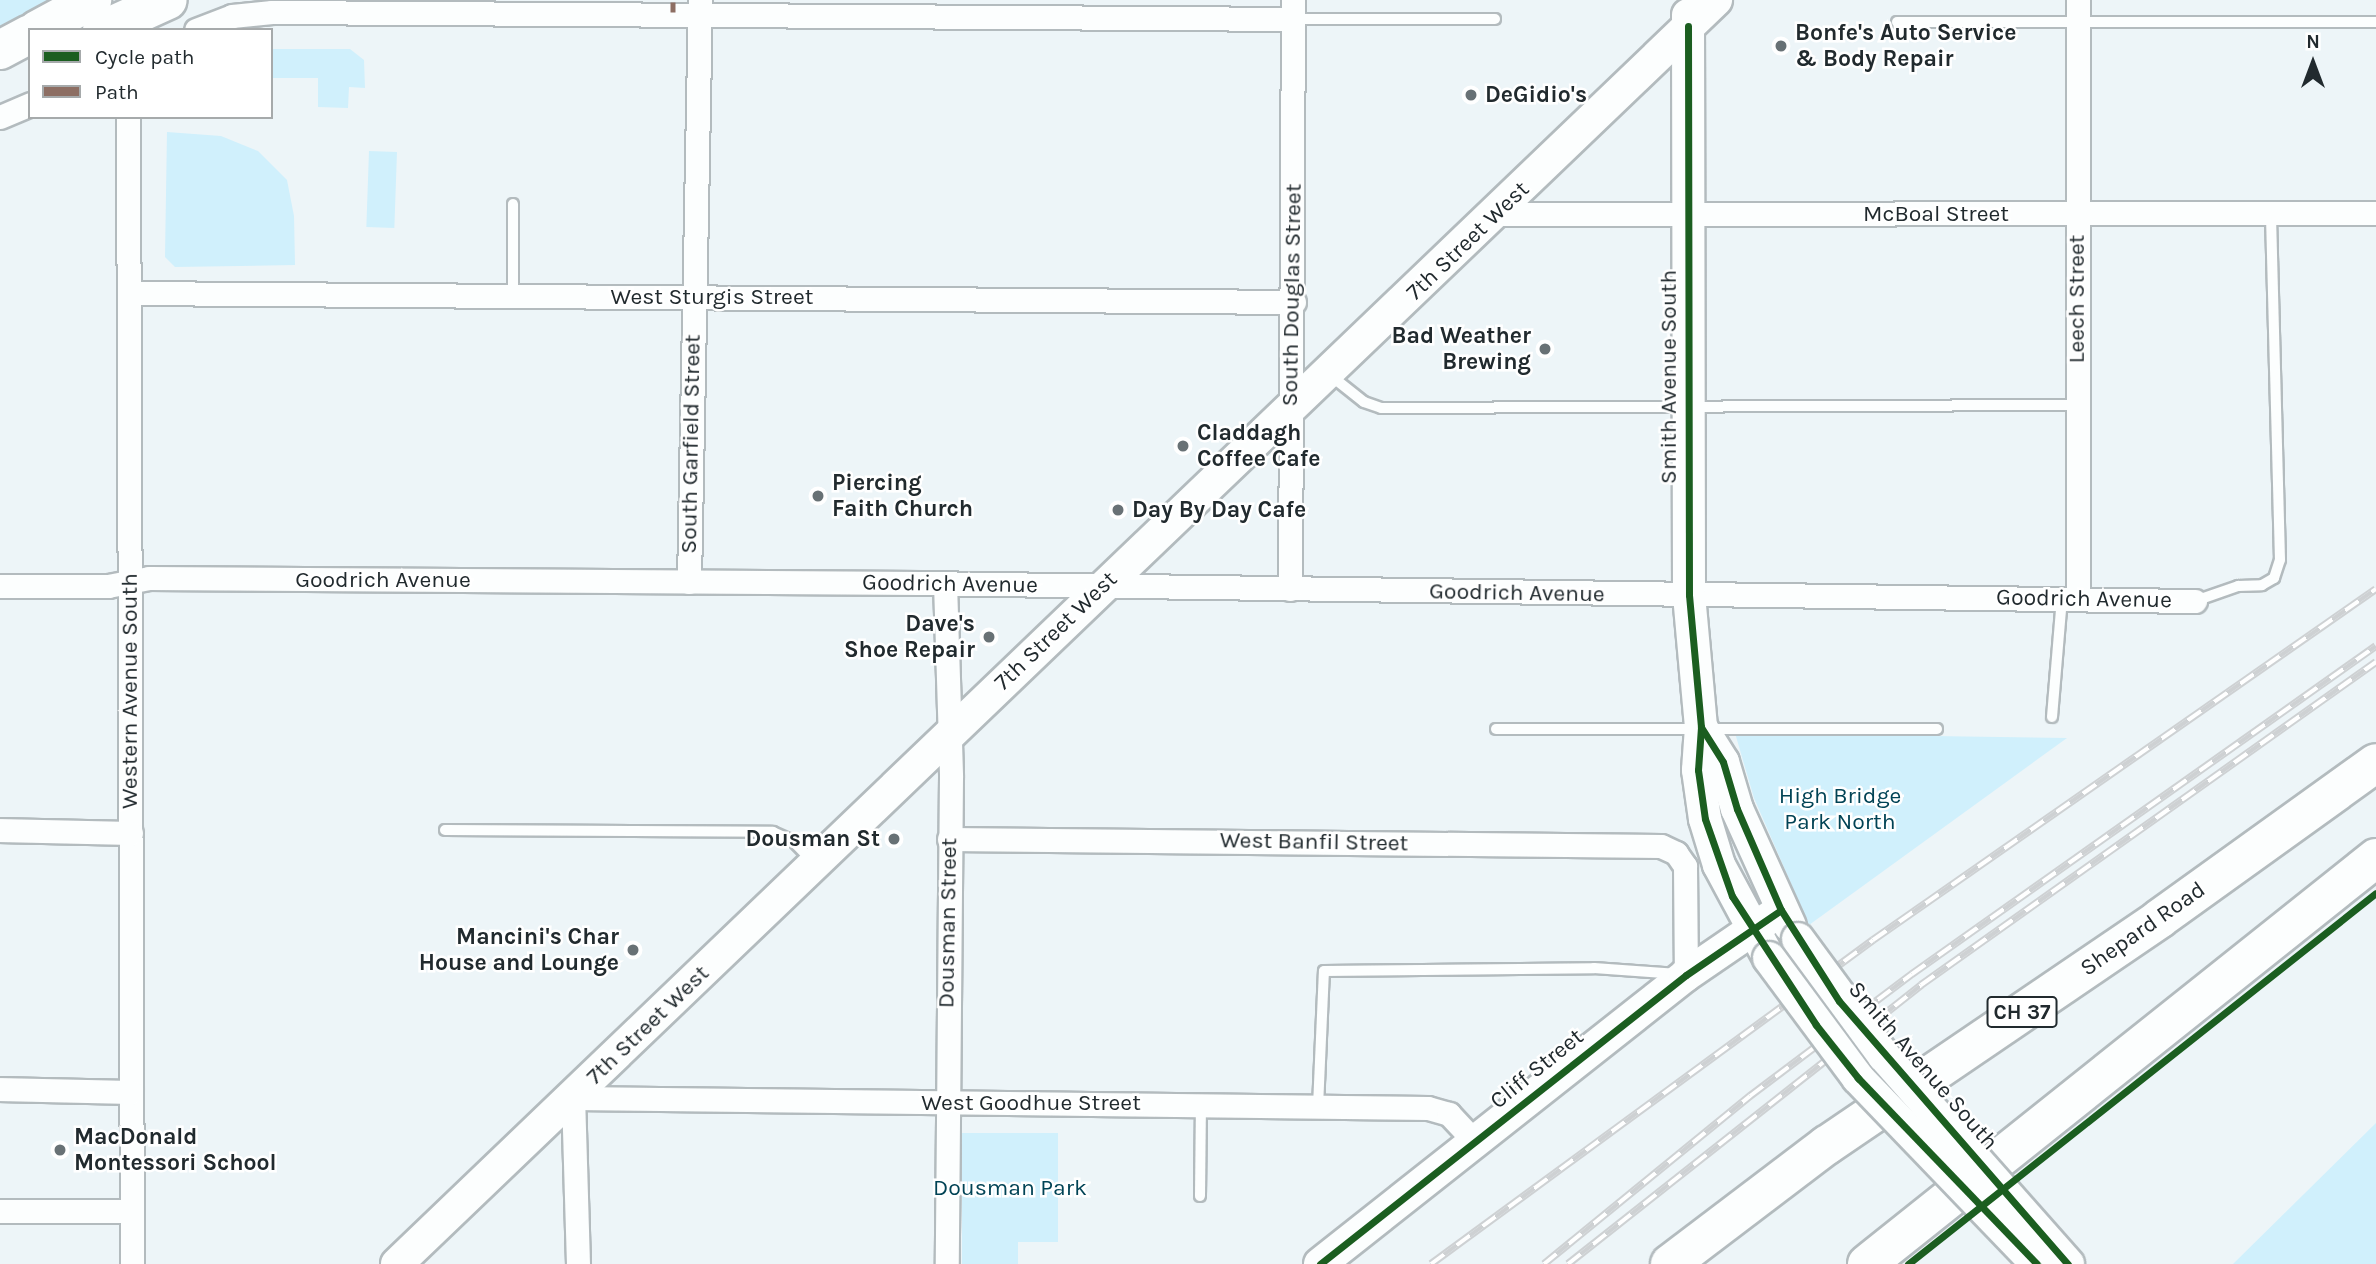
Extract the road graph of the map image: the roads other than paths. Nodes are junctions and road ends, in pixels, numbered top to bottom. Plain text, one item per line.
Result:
1 (92, 0) edge
2 (168, 0) edge
3 (1716, 0) edge
4 (700, 6) edge
5 (1293, 9) edge
6 (2078, 10) edge
7 (1688, 13) edge
8 (1495, 19) dead end
9 (1897, 22) dead end
10 (2376, 22) edge
11 (41, 28) edge
12 (106, 28) edge
13 (201, 28) edge
14 (28, 35) edge
15 (0, 50) edge
16 (28, 64) edge
17 (0, 76) edge
18 (28, 105) edge
19 (0, 117) edge
20 (128, 119) edge
21 (513, 204) dead end
22 (2077, 213) junction
23 (2376, 213) edge
24 (1497, 214) junction
25 (1687, 215) junction
26 (2271, 215) junction
27 (129, 293) junction
28 (513, 296) junction
29 (694, 297) junction
30 (1294, 302) junction
31 (1329, 374) junction
32 (2077, 405) junction
33 (1688, 408) junction
34 (1290, 410) junction
35 (129, 582) junction
36 (689, 582) junction
37 (945, 583) junction
38 (0, 586) edge
39 (1102, 587) junction
40 (1290, 589) junction
41 (1689, 595) junction
42 (2070, 598) junction
43 (2195, 601) joint
44 (2052, 717) dead end
45 (1701, 727) junction
46 (1496, 729) dead end
47 (1937, 729) dead end
48 (949, 734) junction
49 (2376, 763) edge
50 (0, 830) edge
51 (444, 830) dead end
52 (131, 832) junction
53 (949, 839) junction
54 (2376, 858) edge
55 (814, 864) junction
56 (1781, 910) junction
57 (1751, 928) junction
58 (1686, 975) junction
59 (0, 1089) edge
60 (131, 1092) junction
61 (573, 1098) junction
62 (946, 1102) junction
63 (1201, 1105) junction
64 (1318, 1107) junction
65 (1476, 1143) junction
66 (1200, 1196) dead end
67 (0, 1211) edge
68 (132, 1211) junction
69 (132, 1264) edge
70 (397, 1264) edge
71 (578, 1264) edge
72 (947, 1264) edge
73 (1320, 1264) edge
74 (1670, 1264) edge
75 (1867, 1264) edge
76 (2037, 1264) edge
77 (2068, 1264) edge

1 - 11 highway
2 - 12 highway
3 - 7 main road, 7th Street West
4 - 5 street
4 - 13 street
4 - 29 street, South Garfield Street
5 - 8 lane
5 - 30 street, South Douglas Street
6 - 9 lane
6 - 10 lane
6 - 22 street, Leech Street
7 - 24 main road, 7th Street West
7 - 25 main road, Smith Avenue South
14 - 15 highway
16 - 17 highway
18 - 19 street
20 - 27 street, Western Avenue South
21 - 28 lane
22 - 25 street, McBoal Street
22 - 26 street, McBoal Street
22 - 32 street, Leech Street
23 - 26 street, McBoal Street
24 - 25 street, McBoal Street
24 - 31 main road, 7th Street West
25 - 33 main road, Smith Avenue South
26 - 43 lane
27 - 28 street, West Sturgis Street
27 - 35 street, Western Avenue South
28 - 29 street, West Sturgis Street
29 - 30 street, West Sturgis Street
29 - 36 street, South Garfield Street
30 - 34 street, South Douglas Street
31 - 33 lane
31 - 34 main road, 7th Street West
32 - 33 lane
32 - 42 street, Leech Street
33 - 41 main road, Smith Avenue South
34 - 39 main road, 7th Street West
34 - 40 street, South Douglas Street
35 - 36 street, Goodrich Avenue
35 - 38 street, Goodrich Avenue
35 - 52 street, Western Avenue South
36 - 37 street, Goodrich Avenue
37 - 39 street, Goodrich Avenue
37 - 48 street, Dousman Street
39 - 40 street, Goodrich Avenue
39 - 48 main road, 7th Street West
40 - 41 street, Goodrich Avenue
41 - 42 street, Goodrich Avenue
41 - 45 main road, Smith Avenue South
42 - 43 street, Goodrich Avenue
42 - 44 lane
45 - 46 lane
45 - 47 lane
45 - 56 main road, Smith Avenue South
45 - 57 main road, Smith Avenue South
48 - 53 street, Dousman Street
48 - 55 main road, 7th Street West
49 - 74 highway, Shepard Road / CH 37
50 - 52 street
51 - 55 lane
52 - 60 street, Western Avenue South
53 - 58 street, West Banfil Street
53 - 62 street, Dousman Street
54 - 75 highway
55 - 61 main road, 7th Street West
56 - 57 main road, Cliff Street
56 - 77 main road, Smith Avenue South, bridge
57 - 58 main road, Cliff Street
57 - 76 main road, Smith Avenue South, bridge
58 - 64 lane
58 - 65 main road, Cliff Street
59 - 60 street
60 - 68 street, Western Avenue South
61 - 62 street, West Goodhue Street
61 - 70 main road, 7th Street West
61 - 71 street
62 - 63 street, West Goodhue Street
62 - 72 street, Dousman Street
63 - 64 street, West Goodhue Street
63 - 66 lane
64 - 65 street, West Goodhue Street
65 - 73 main road, Cliff Street
67 - 68 street
68 - 69 street, Western Avenue South

